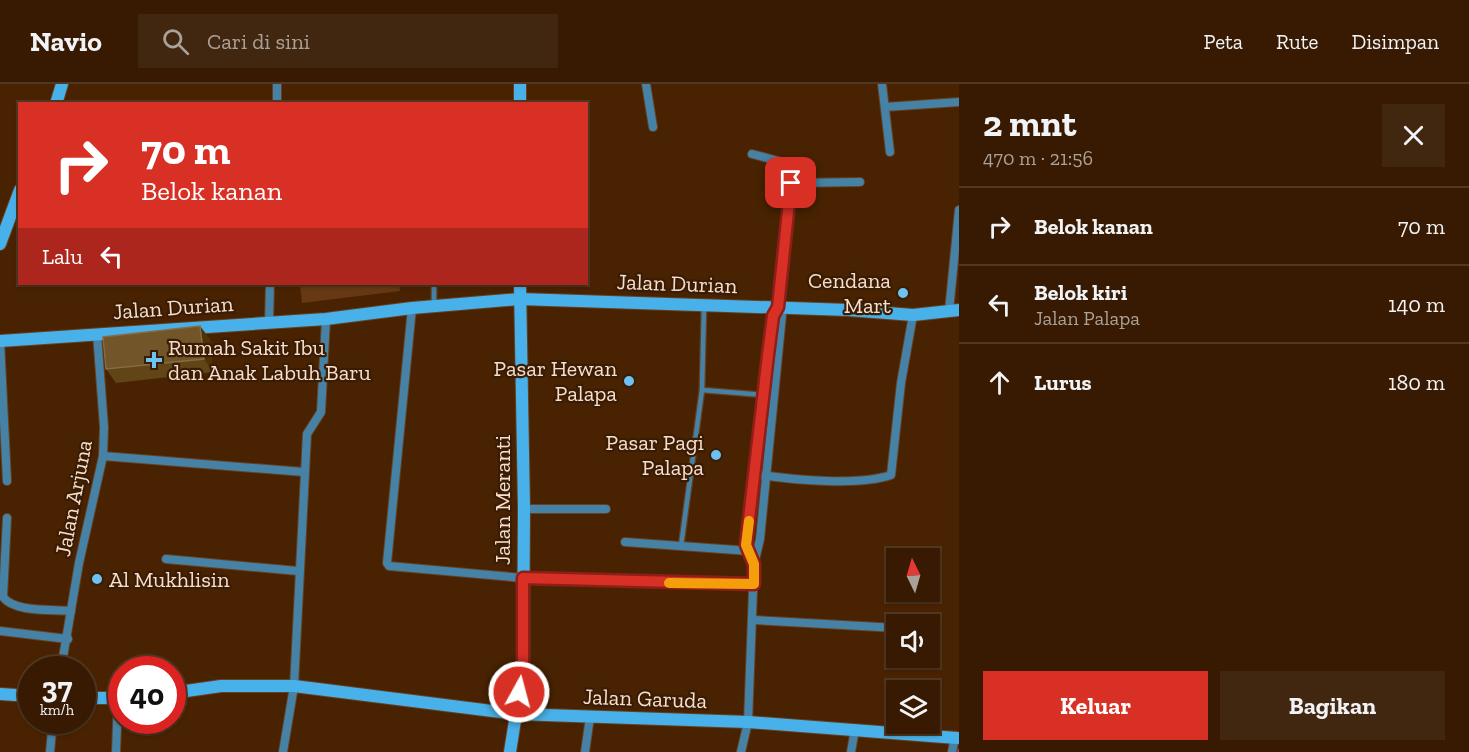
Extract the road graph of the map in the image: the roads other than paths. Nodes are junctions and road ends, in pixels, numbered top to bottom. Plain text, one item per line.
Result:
1 (62, 84) edge
2 (278, 84) edge
3 (520, 84) edge
4 (646, 84) edge
5 (882, 84) edge
6 (57, 102) edge
7 (277, 102) edge
8 (520, 102) edge
9 (959, 102) edge
10 (885, 107) junction
11 (653, 126) dead end
12 (890, 152) dead end
13 (752, 154) dead end
14 (860, 182) dead end
15 (791, 183) junction
16 (18, 195) edge
17 (959, 210) edge
18 (0, 244) edge
19 (270, 285) edge
20 (434, 285) edge
21 (520, 285) edge
22 (520, 300) junction
23 (704, 304) junction
24 (434, 307) junction
25 (778, 307) junction
26 (412, 308) junction
27 (954, 310) edge
28 (913, 315) junction
29 (326, 319) junction
30 (269, 322) junction
31 (96, 334) junction
32 (0, 336) edge
33 (0, 341) edge
34 (702, 390) junction
35 (762, 394) junction
36 (773, 395) junction
37 (103, 456) junction
38 (304, 472) junction
39 (754, 474) junction
40 (765, 475) junction
41 (7, 481) dead end
42 (524, 509) junction
43 (606, 510) dead end
44 (7, 518) dead end
45 (625, 542) dead end
46 (681, 546) junction
47 (748, 551) junction
48 (757, 552) junction
49 (166, 559) dead end
50 (754, 564) junction
51 (298, 571) junction
52 (523, 578) junction
53 (754, 584) junction
54 (71, 611) junction
55 (754, 620) junction
56 (886, 627) edge
57 (0, 631) edge
58 (68, 639) junction
59 (64, 656) edge
60 (294, 686) junction
61 (186, 691) edge
62 (0, 694) edge
63 (18, 695) edge
64 (516, 714) junction
65 (590, 717) junction
66 (748, 722) junction
67 (855, 729) junction
68 (52, 734) edge
69 (117, 734) edge
70 (957, 738) edge
71 (50, 752) edge
72 (116, 752) edge
73 (283, 752) edge
74 (510, 752) edge
75 (585, 752) edge
76 (741, 752) edge
77 (851, 752) edge
78 (952, 752) edge

1 - 6 street
2 - 7 street
3 - 8 street
4 - 11 street
5 - 10 street
9 - 10 street
10 - 12 street
13 - 15 street
14 - 15 street
15 - 25 street
16 - 18 street
17 - 27 street
19 - 30 street
20 - 24 lane
21 - 22 street, Jalan Meranti
22 - 23 street, Jalan Durian
22 - 24 street, Jalan Durian
22 - 42 street, Jalan Meranti
23 - 25 street, Jalan Durian
23 - 34 lane
24 - 26 street, Jalan Durian
25 - 28 street, Jalan Durian
25 - 35 street
25 - 36 street
26 - 29 street, Jalan Durian
26 - 52 street
27 - 28 street, Jalan Durian
28 - 40 street
29 - 30 street, Jalan Durian
29 - 38 street
30 - 31 street, Jalan Durian
31 - 33 street, Jalan Durian
31 - 37 street, Jalan Arjuna
32 - 33 street
33 - 41 street
34 - 35 lane
34 - 46 lane
35 - 36 lane
35 - 39 street
36 - 40 street
37 - 38 street
37 - 54 street, Jalan Arjuna
38 - 51 street
39 - 40 street
39 - 47 street
40 - 48 street
42 - 43 street
42 - 52 street, Jalan Meranti
44 - 54 street
45 - 46 street
46 - 47 street
47 - 48 street
47 - 50 street
48 - 50 street
49 - 51 street
50 - 53 street
51 - 60 street
52 - 53 street
52 - 64 street, Jalan Meranti
53 - 55 street
54 - 58 street, Jalan Arjuna
55 - 56 street
55 - 66 street
57 - 58 street
58 - 59 street, Jalan Arjuna
60 - 61 street, Jalan Garuda
60 - 64 street, Jalan Garuda
60 - 73 street
62 - 63 street
64 - 65 street, Jalan Garuda
64 - 74 street, Jalan Meranti
65 - 66 street, Jalan Garuda
65 - 75 street
66 - 67 street, Jalan Garuda
66 - 76 street
67 - 70 street, Jalan Garuda
67 - 77 street
68 - 71 street
69 - 72 street
70 - 78 street

